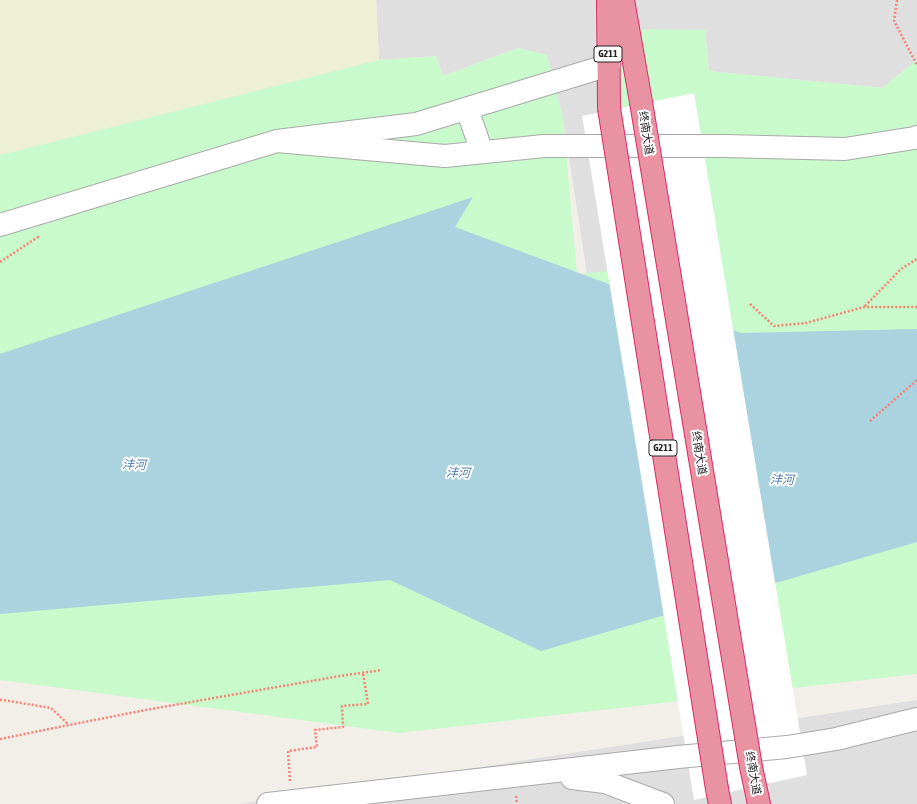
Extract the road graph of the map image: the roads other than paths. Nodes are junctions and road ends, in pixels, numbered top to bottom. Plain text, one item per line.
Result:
1 (608, 0) edge
2 (624, 0) edge
3 (609, 64) junction
4 (466, 109) junction
5 (917, 137) edge
6 (277, 141) junction
7 (482, 152) junction
8 (0, 225) edge
9 (917, 719) edge
10 (536, 773) junction
11 (718, 797) edge
12 (268, 804) edge
13 (663, 804) edge
14 (759, 804) edge

1 - 3 highway, G211
2 - 14 highway, 终南大道 / G211, bridge
3 - 4 lane
3 - 11 highway, G211, bridge
4 - 6 lane
4 - 7 lane
5 - 7 lane
6 - 7 lane
6 - 8 lane
9 - 10 lane
10 - 12 lane
10 - 13 lane

